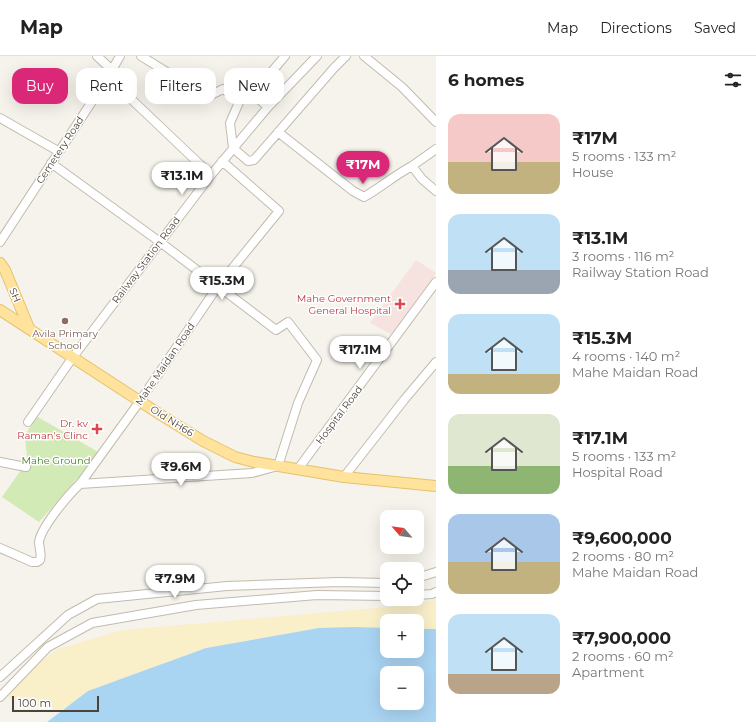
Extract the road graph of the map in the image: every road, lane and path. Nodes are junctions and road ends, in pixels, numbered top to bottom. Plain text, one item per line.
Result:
1 (97, 56) edge
2 (120, 56) edge
3 (141, 56) edge
4 (285, 56) edge
5 (317, 56) edge
6 (346, 56) edge
7 (364, 56) edge
8 (106, 68) edge
9 (113, 68) edge
10 (137, 100) edge
11 (89, 104) edge
12 (268, 107) junction
13 (0, 118) edge
14 (436, 122) edge
15 (278, 132) junction
16 (233, 148) junction
17 (436, 149) edge
18 (58, 151) junction
19 (222, 161) junction
20 (50, 163) junction
21 (412, 166) junction
22 (211, 175) junction
23 (436, 191) edge
24 (0, 242) edge
25 (160, 242) junction
26 (0, 263) edge
27 (436, 282) edge
28 (218, 286) junction
29 (0, 310) edge
30 (28, 328) junction
31 (73, 357) junction
32 (436, 362) edge
33 (140, 401) junction
34 (28, 422) dead end
35 (0, 462) edge
36 (278, 466) junction
37 (26, 467) dead end
38 (298, 469) junction
39 (344, 477) junction
40 (80, 484) junction
41 (436, 486) edge
42 (0, 548) edge
43 (436, 572) edge
44 (424, 576) edge
45 (380, 583) edge
46 (436, 592) edge
47 (424, 595) edge
48 (380, 596) edge
49 (0, 677) edge
50 (0, 697) edge

1 - 8 street
2 - 9 street, Cemetery Road
3 - 16 street
4 - 12 street
5 - 12 street, Railway Station Road
6 - 15 street
7 - 14 street
10 - 22 street
11 - 18 street, Cemetery Road
12 - 16 street, Railway Station Road
13 - 18 street
15 - 16 street
15 - 21 street
16 - 19 street, Railway Station Road
17 - 21 street
18 - 20 street, Cemetery Road
19 - 22 street, Railway Station Road
19 - 28 street, Mahe Maidan Road
20 - 24 street, Cemetery Road
20 - 25 street
21 - 23 street
22 - 25 street, Railway Station Road
25 - 28 street
25 - 31 street, Railway Station Road
26 - 30 main road, SH
27 - 38 street, Hospital Road
28 - 33 street, Mahe Maidan Road
28 - 36 street
29 - 30 main road, Old NH66
30 - 31 main road, Old NH66
31 - 33 main road, Old NH66
31 - 34 street, Railway Station Road
32 - 39 street
33 - 36 main road, Old NH66
33 - 40 street, Mahe Maidan Road
35 - 37 street
36 - 38 main road, Old NH66
36 - 40 street
38 - 39 main road, Old NH66
39 - 41 main road, Old NH66
40 - 42 street, Mahe Maidan Road
43 - 44 street
45 - 49 street
46 - 47 street
48 - 50 street

